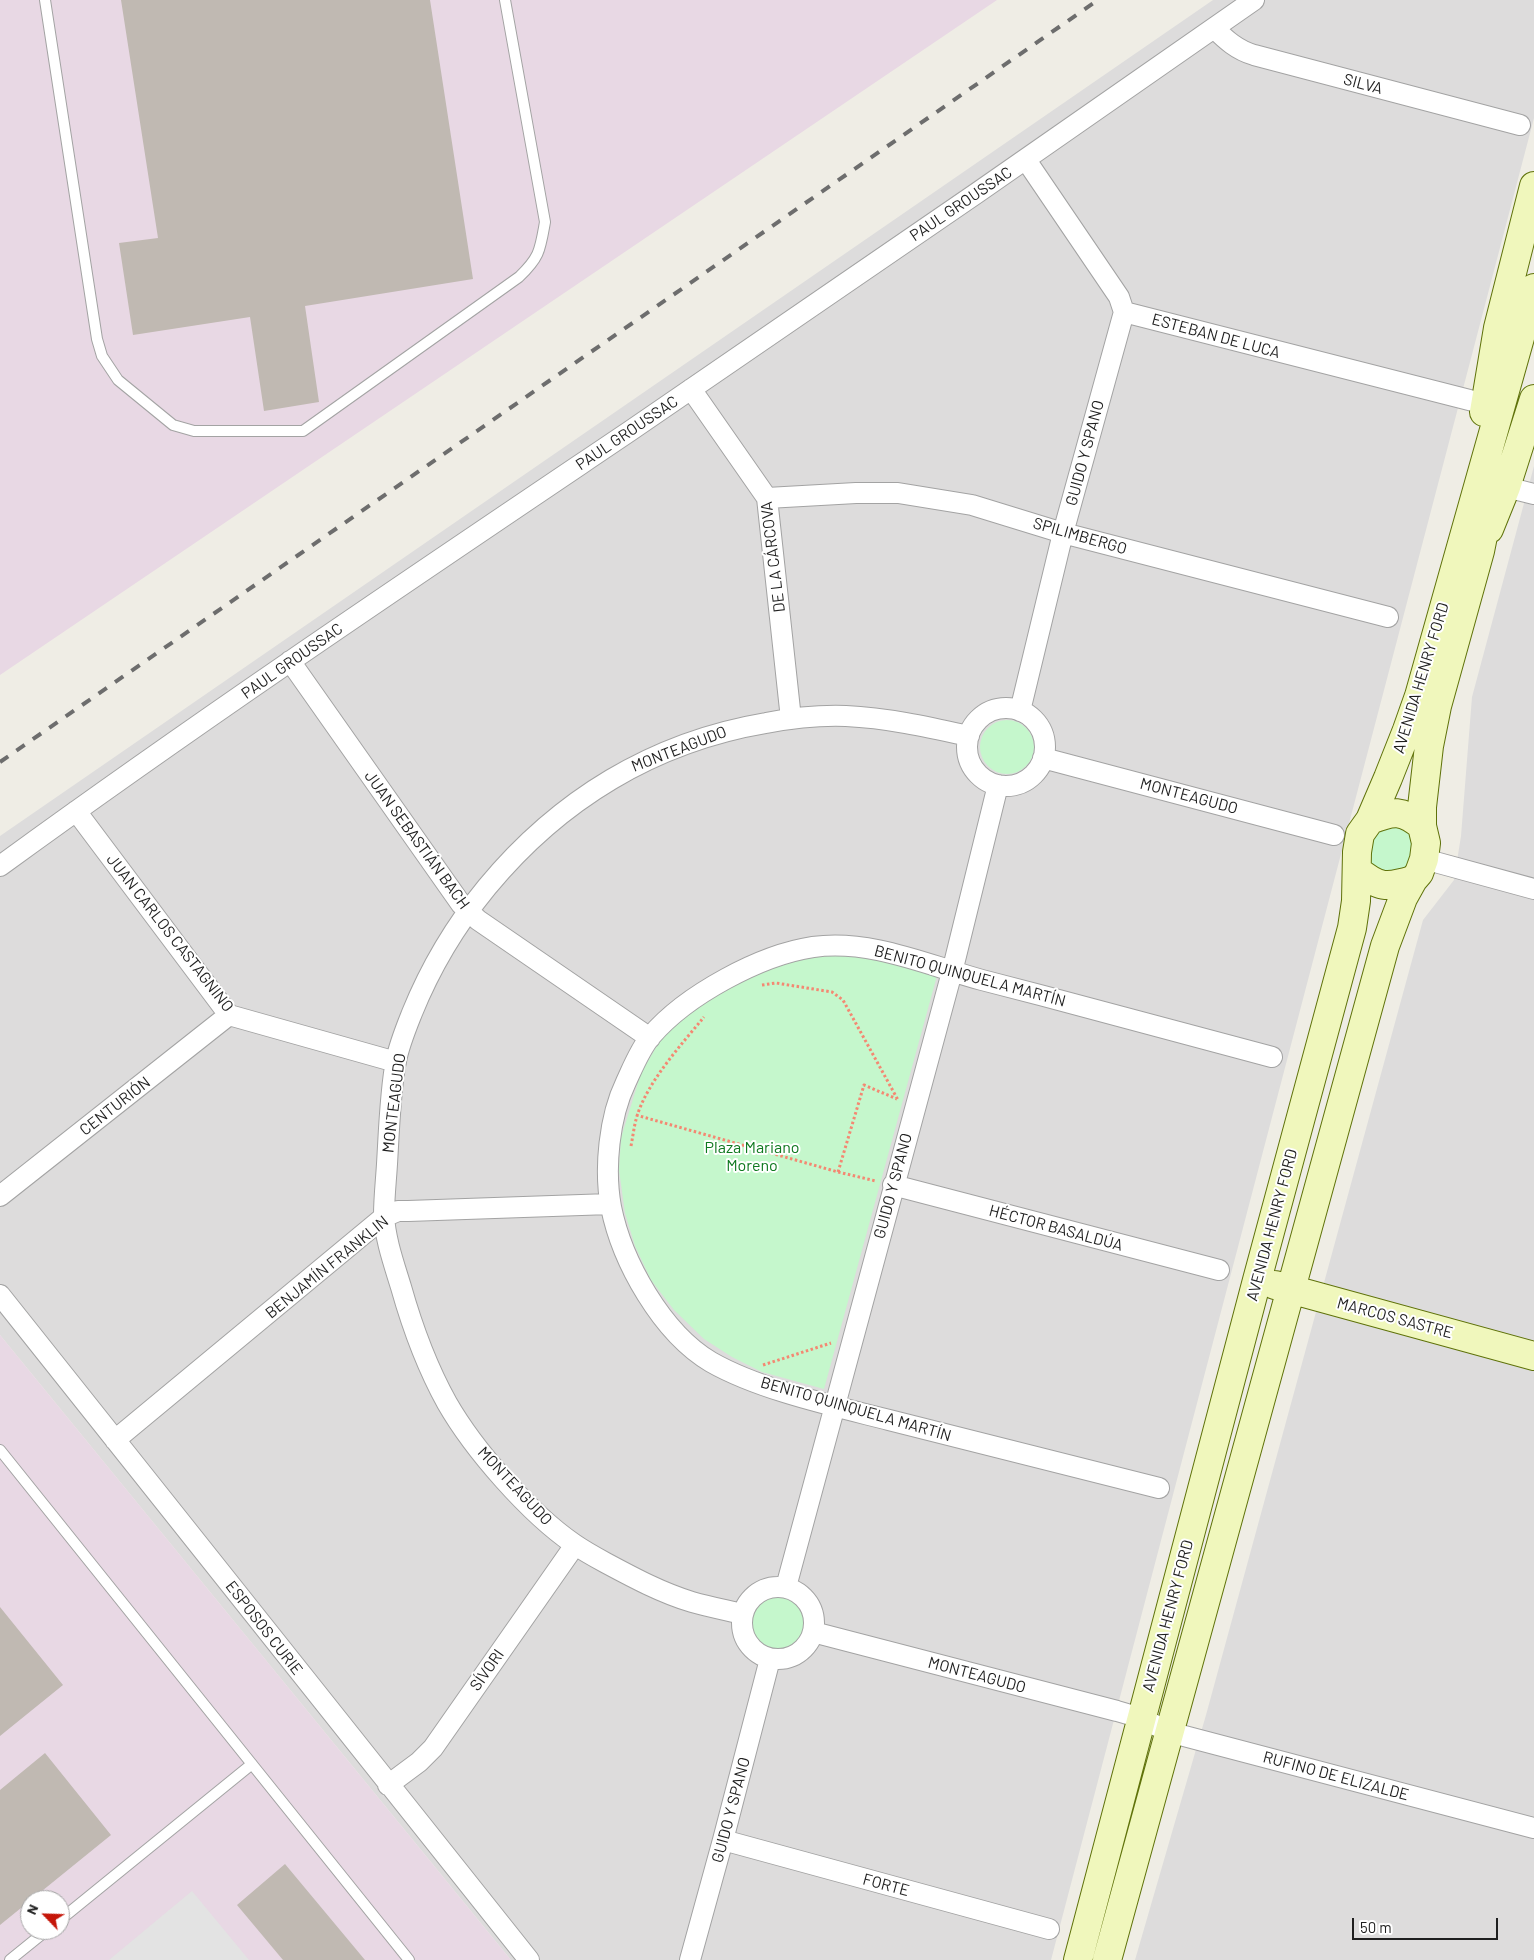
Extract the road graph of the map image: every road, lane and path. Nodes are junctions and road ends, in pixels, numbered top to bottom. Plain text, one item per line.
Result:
1 (45, 0) edge
2 (504, 0) edge
3 (1254, 0) edge
4 (1214, 28) junction
5 (1520, 125) dead end
6 (1026, 160) junction
7 (1534, 186) edge
8 (1534, 288) edge
9 (1124, 312) junction
10 (1516, 357) junction
11 (692, 389) junction
12 (1534, 400) edge
13 (1485, 404) junction
14 (1506, 487) junction
15 (1534, 494) edge
16 (1475, 495) junction
17 (767, 498) junction
18 (1063, 533) junction
19 (1480, 551) junction
20 (1388, 617) dead end
21 (290, 662) junction
22 (1020, 710) junction
23 (791, 719) junction
24 (969, 736) junction
25 (1043, 758) junction
26 (998, 785) junction
27 (76, 811) junction
28 (1370, 820) junction
29 (1422, 826) junction
30 (1334, 835) dead end
31 (0, 866) edge
32 (1418, 869) junction
33 (1357, 870) junction
34 (1534, 889) edge
35 (468, 910) junction
36 (952, 972) junction
37 (757, 986) dead end
38 (712, 1012) dead end
39 (229, 1015) junction
40 (650, 1038) junction
41 (1272, 1057) dead end
42 (396, 1062) junction
43 (906, 1103) junction
44 (615, 1109) junction
45 (637, 1115) junction
46 (631, 1148) dead end
47 (838, 1172) junction
48 (894, 1185) junction
49 (0, 1196) edge
50 (610, 1204) junction
51 (384, 1217) junction
52 (1219, 1270) dead end
53 (1256, 1280) junction
54 (1292, 1289) junction
55 (0, 1295) edge
56 (853, 1336) junction
57 (1534, 1356) edge
58 (737, 1373) junction
59 (834, 1406) junction
60 (115, 1440) junction
61 (0, 1450) edge
62 (1159, 1488) dead end
63 (575, 1545) junction
64 (786, 1587) junction
65 (743, 1614) junction
66 (813, 1632) junction
67 (770, 1658) junction
68 (1141, 1718) junction
69 (1169, 1732) junction
70 (252, 1764) junction
71 (388, 1785) junction
72 (1534, 1828) edge
73 (723, 1840) junction
74 (70, 1912) edge
75 (1049, 1929) dead end
76 (35, 1940) edge
77 (10, 1960) edge
78 (409, 1960) edge
79 (529, 1960) edge
80 (690, 1960) edge
81 (1078, 1960) edge
82 (1107, 1960) edge

1 - 2 lane
3 - 4 street, PAUL GROUSSAC
4 - 5 street, SILVA
4 - 6 street, PAUL GROUSSAC
6 - 9 street
6 - 11 street, PAUL GROUSSAC
7 - 13 main road, AVENIDA HENRY FORD
8 - 10 main road, AVENIDA HENRY FORD
9 - 13 street, ESTEBAN DE LUCA
9 - 18 street, GUIDO Y SPANO
10 - 16 main road, AVENIDA HENRY FORD
10 - 19 main road, AVENIDA HENRY FORD
11 - 17 street, DE LA CÁRCOVA
11 - 21 street, PAUL GROUSSAC
12 - 14 main road, AVENIDA HENRY FORD
13 - 16 main road, AVENIDA HENRY FORD
14 - 15 street
14 - 19 main road, AVENIDA HENRY FORD
16 - 28 main road, AVENIDA HENRY FORD
17 - 18 street, SPILIMBERGO
17 - 23 street, DE LA CÁRCOVA
18 - 20 street, SPILIMBERGO
18 - 22 street, GUIDO Y SPANO
19 - 29 main road, AVENIDA HENRY FORD
21 - 27 street, PAUL GROUSSAC
21 - 35 street, JUAN SEBASTIÁN BACH
22 - 24 street
22 - 25 street
23 - 24 street, MONTEAGUDO
23 - 35 street, MONTEAGUDO
24 - 26 street
25 - 26 street
25 - 30 street, MONTEAGUDO
26 - 36 street, GUIDO Y SPANO
27 - 31 street, PAUL GROUSSAC
27 - 39 street, JUAN CARLOS CASTAGNINO
28 - 29 main road
28 - 33 main road, AVENIDA HENRY FORD
29 - 32 main road, AVENIDA HENRY FORD
32 - 33 main road
32 - 34 street
32 - 54 main road, AVENIDA HENRY FORD
33 - 53 main road, AVENIDA HENRY FORD
35 - 40 street, JUAN SEBASTIÁN BACH
35 - 42 street, MONTEAGUDO
36 - 40 street, BENITO QUINQUELA MARTÍN
36 - 41 street, BENITO QUINQUELA MARTÍN
36 - 43 street, GUIDO Y SPANO
37 - 43 path
38 - 45 path
39 - 42 street, JUAN CARLOS CASTAGNINO
39 - 49 street, CENTURIÓN
40 - 44 street, BENITO QUINQUELA MARTÍN
42 - 51 street, MONTEAGUDO
43 - 47 path
43 - 48 street, GUIDO Y SPANO
44 - 45 path
44 - 50 street, BENITO QUINQUELA MARTÍN
45 - 46 path
45 - 47 path
47 - 48 path
48 - 52 street, HÉCTOR BASALDÚA
48 - 56 street, GUIDO Y SPANO
50 - 51 street, BENJAMÍN FRANKLIN
50 - 58 street, BENITO QUINQUELA MARTÍN
51 - 60 street, BENJAMÍN FRANKLIN
51 - 63 street, MONTEAGUDO
53 - 54 main road, MARCOS SASTRE
53 - 68 main road, AVENIDA HENRY FORD
54 - 57 main road, MARCOS SASTRE
54 - 69 main road, AVENIDA HENRY FORD
55 - 60 street, ESPOSOS CURIE
56 - 58 path
56 - 59 street, GUIDO Y SPANO
58 - 59 street, BENITO QUINQUELA MARTÍN
59 - 62 street, BENITO QUINQUELA MARTÍN
59 - 64 street, GUIDO Y SPANO
60 - 71 street, ESPOSOS CURIE
61 - 70 lane
63 - 65 street, MONTEAGUDO
63 - 71 street, SÍVORI
64 - 65 street
64 - 66 street
65 - 67 street
66 - 67 street
66 - 68 street, MONTEAGUDO
67 - 73 street, GUIDO Y SPANO
68 - 69 street, RUFINO DE ELIZALDE
68 - 81 main road, AVENIDA HENRY FORD
69 - 72 street, RUFINO DE ELIZALDE
69 - 82 main road, AVENIDA HENRY FORD
70 - 74 lane
70 - 78 lane
71 - 79 street, ESPOSOS CURIE
73 - 75 street, FORTE
73 - 80 street, GUIDO Y SPANO
76 - 77 lane

